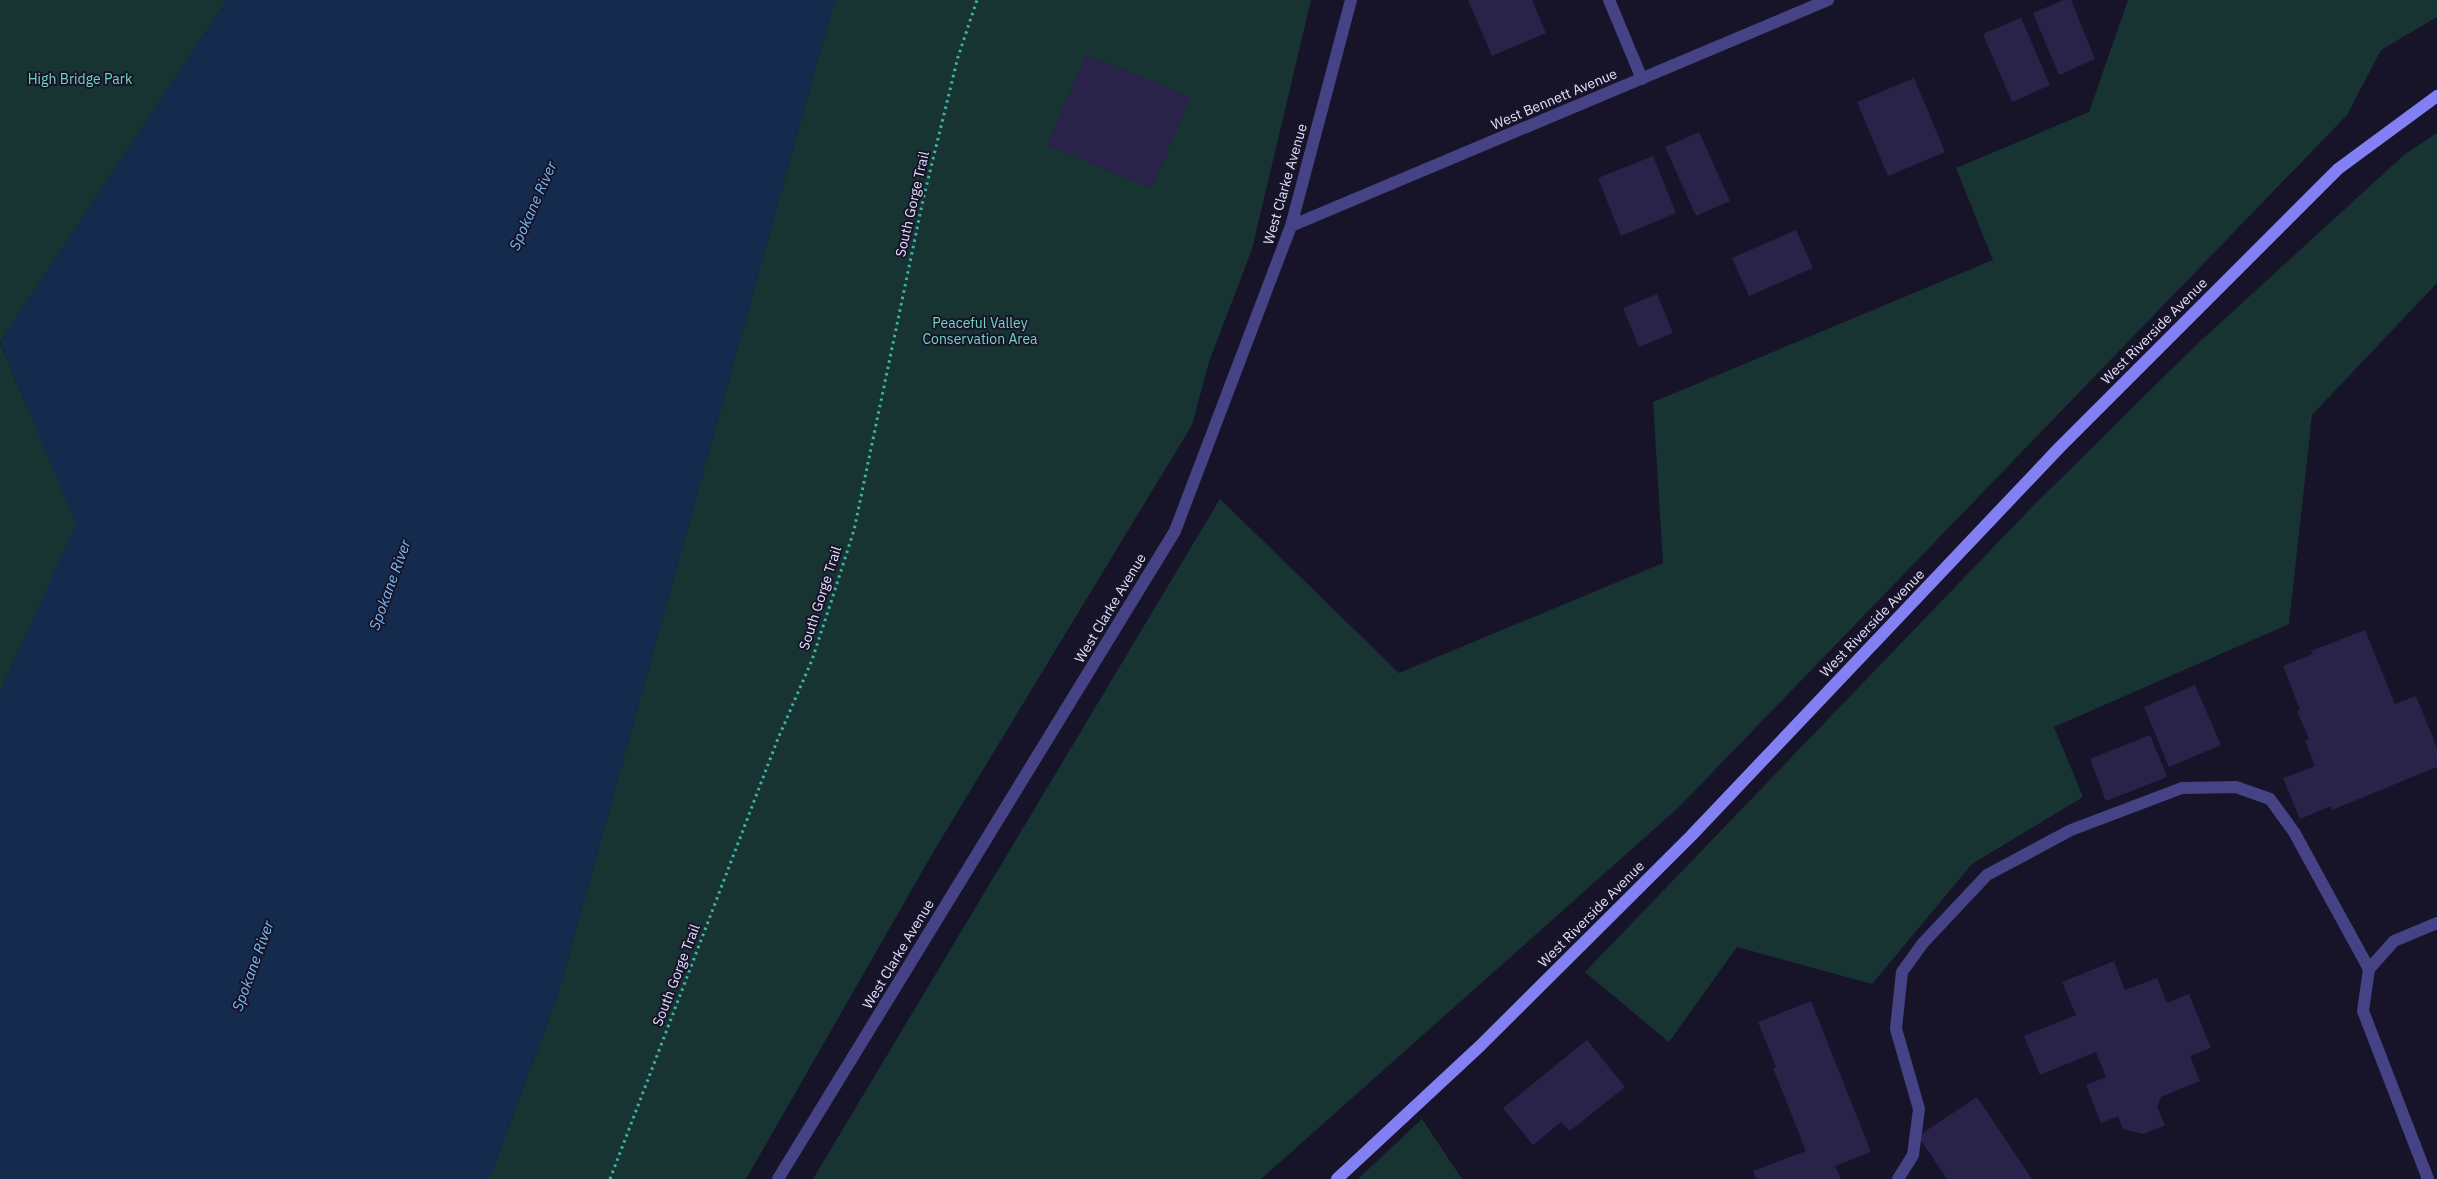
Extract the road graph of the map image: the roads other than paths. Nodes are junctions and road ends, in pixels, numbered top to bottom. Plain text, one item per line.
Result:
1 (1350, 0) edge
2 (1609, 0) edge
3 (1828, 0) edge
4 (1642, 79) junction
5 (2437, 96) edge
6 (1291, 226) junction
7 (2437, 924) edge
8 (2369, 969) junction
9 (778, 1179) edge
10 (1337, 1179) edge
11 (1898, 1179) edge
12 (2428, 1179) edge

1 - 6 street, West Clarke Avenue
2 - 4 street
3 - 4 street, West Bennett Avenue
4 - 6 street, West Bennett Avenue
5 - 10 main road, West Riverside Avenue
6 - 9 street, West Clarke Avenue
7 - 8 street
8 - 11 street
8 - 12 street

